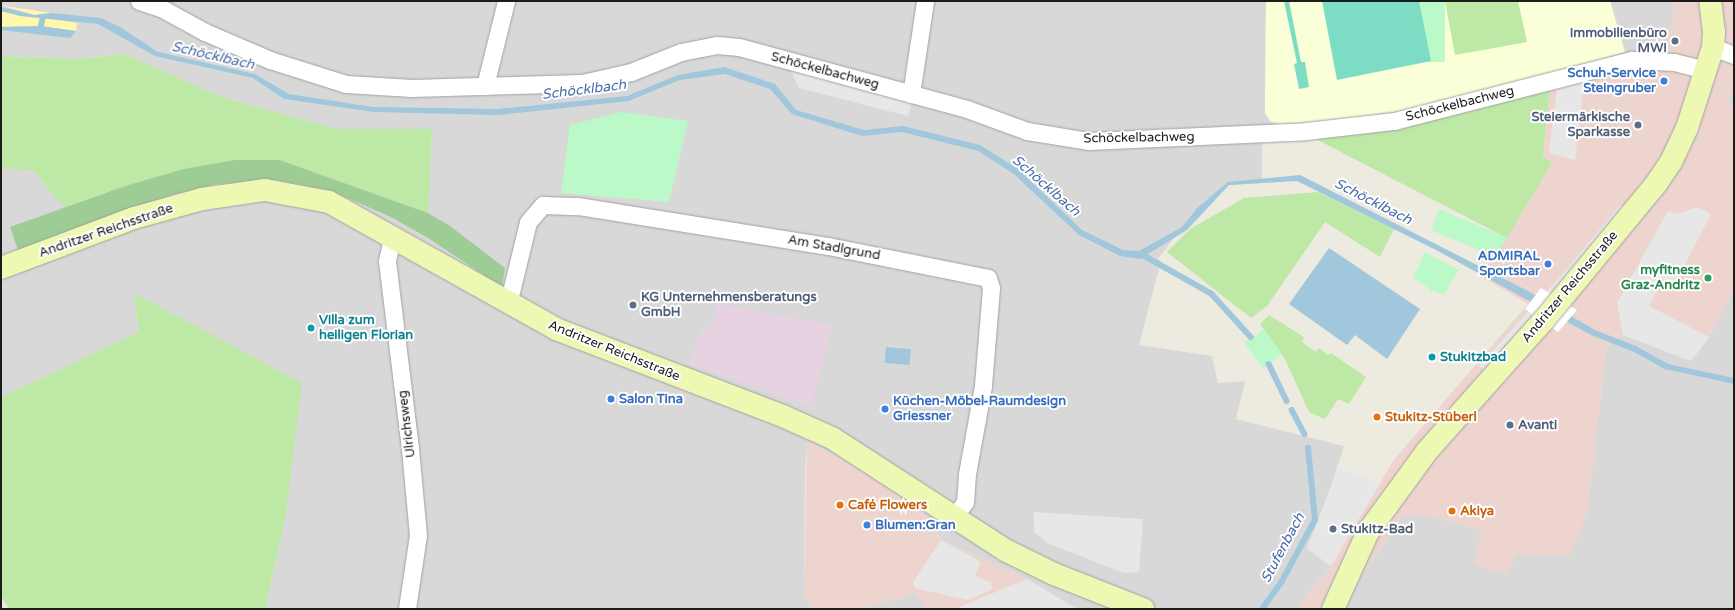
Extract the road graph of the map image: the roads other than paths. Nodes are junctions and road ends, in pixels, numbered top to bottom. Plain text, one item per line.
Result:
1 (139, 1) edge
2 (506, 1) edge
3 (925, 1) edge
4 (1710, 1) edge
5 (1713, 47) junction
6 (1734, 55) edge
7 (1708, 70) junction
8 (485, 86) junction
9 (911, 94) junction
10 (392, 239) junction
11 (1, 268) edge
12 (508, 304) junction
13 (953, 518) junction
14 (407, 609) edge
15 (1143, 609) edge
16 (1333, 609) edge

1 - 8 street, Schöckelbachweg
2 - 8 street
3 - 9 street
4 - 5 main road, Andritzer Reichsstraße
5 - 6 street
5 - 7 main road, Andritzer Reichsstraße
7 - 9 street, Schöckelbachweg
7 - 16 main road, Andritzer Reichsstraße
8 - 9 street, Schöckelbachweg
10 - 11 main road, Andritzer Reichsstraße
10 - 12 main road, Andritzer Reichsstraße
10 - 14 street, Ulrichsweg
12 - 13 main road, Andritzer Reichsstraße
12 - 13 street, Am Stadlgrund
13 - 15 main road, Andritzer Reichsstraße

